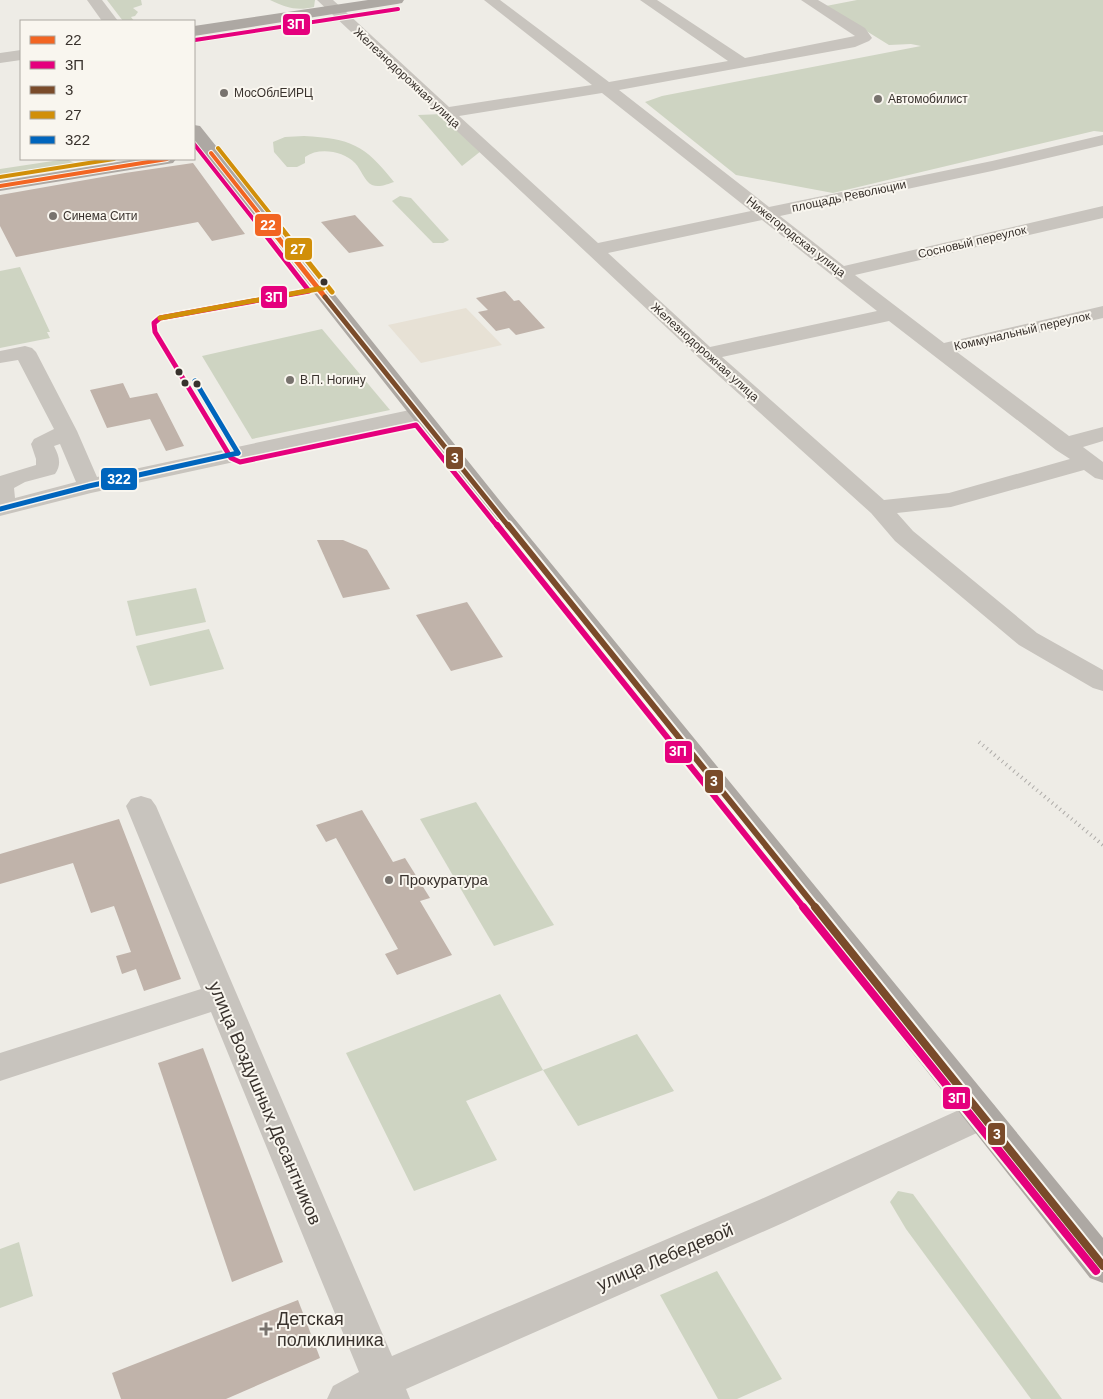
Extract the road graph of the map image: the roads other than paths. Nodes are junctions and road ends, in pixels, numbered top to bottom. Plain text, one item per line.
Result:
1 (94, 0) edge
2 (397, 0) edge
3 (491, 0) edge
4 (647, 0) edge
5 (808, 0) edge
6 (329, 5) edge
7 (109, 20) edge
8 (195, 31) edge
9 (20, 55) edge
10 (0, 58) edge
11 (742, 62) junction
12 (605, 88) junction
13 (445, 113) junction
14 (195, 133) edge
15 (1103, 140) edge
16 (202, 154) edge
17 (161, 160) edge
18 (0, 186) edge
19 (1103, 212) edge
20 (766, 214) junction
21 (594, 250) junction
22 (841, 272) junction
23 (1103, 312) edge
24 (893, 314) junction
25 (940, 350) junction
26 (706, 354) junction
27 (0, 357) edge
28 (419, 414) junction
29 (66, 431) junction
30 (1103, 434) edge
31 (1064, 445) junction
32 (1095, 467) edge
33 (89, 486) junction
34 (878, 508) junction
35 (3, 509) edge
36 (1103, 682) edge
37 (141, 806) dead end
38 (219, 996) junction
39 (0, 1067) edge
40 (982, 1115) junction
41 (1103, 1266) edge
42 (386, 1390) edge
43 (348, 1399) edge

1 - 7 street
2 - 6 main road
3 - 12 street, Нижегородская улица
4 - 11 street
5 - 11 street
6 - 8 main road
6 - 13 street, Железнодорожная улица
9 - 10 street
11 - 12 street
12 - 13 street
12 - 20 street, Нижегородская улица
13 - 21 street, Железнодорожная улица
14 - 16 main road
15 - 20 street, площадь Революции
16 - 28 main road
17 - 18 main road
19 - 22 street, Сосновый переулок
20 - 21 street, площадь Революции
20 - 22 street, Нижегородская улица
21 - 26 street, Железнодорожная улица
22 - 24 street, Нижегородская улица
23 - 25 street, Коммунальный переулок
24 - 25 street, Нижегородская улица
24 - 26 street
25 - 31 street, Нижегородская улица
26 - 34 street, Железнодорожная улица
27 - 29 street
28 - 33 street
28 - 40 main road
29 - 33 street
29 - 35 street
30 - 31 street
31 - 32 street, Нижегородская улица
32 - 34 street
33 - 35 street
34 - 36 street, Железнодорожная улица
37 - 38 street, улица Воздушных Десантников
38 - 39 street
38 - 42 street, улица Воздушных Десантников
40 - 41 main road
40 - 42 street, улица Лебедевой
42 - 43 street, улица Лебедевой

